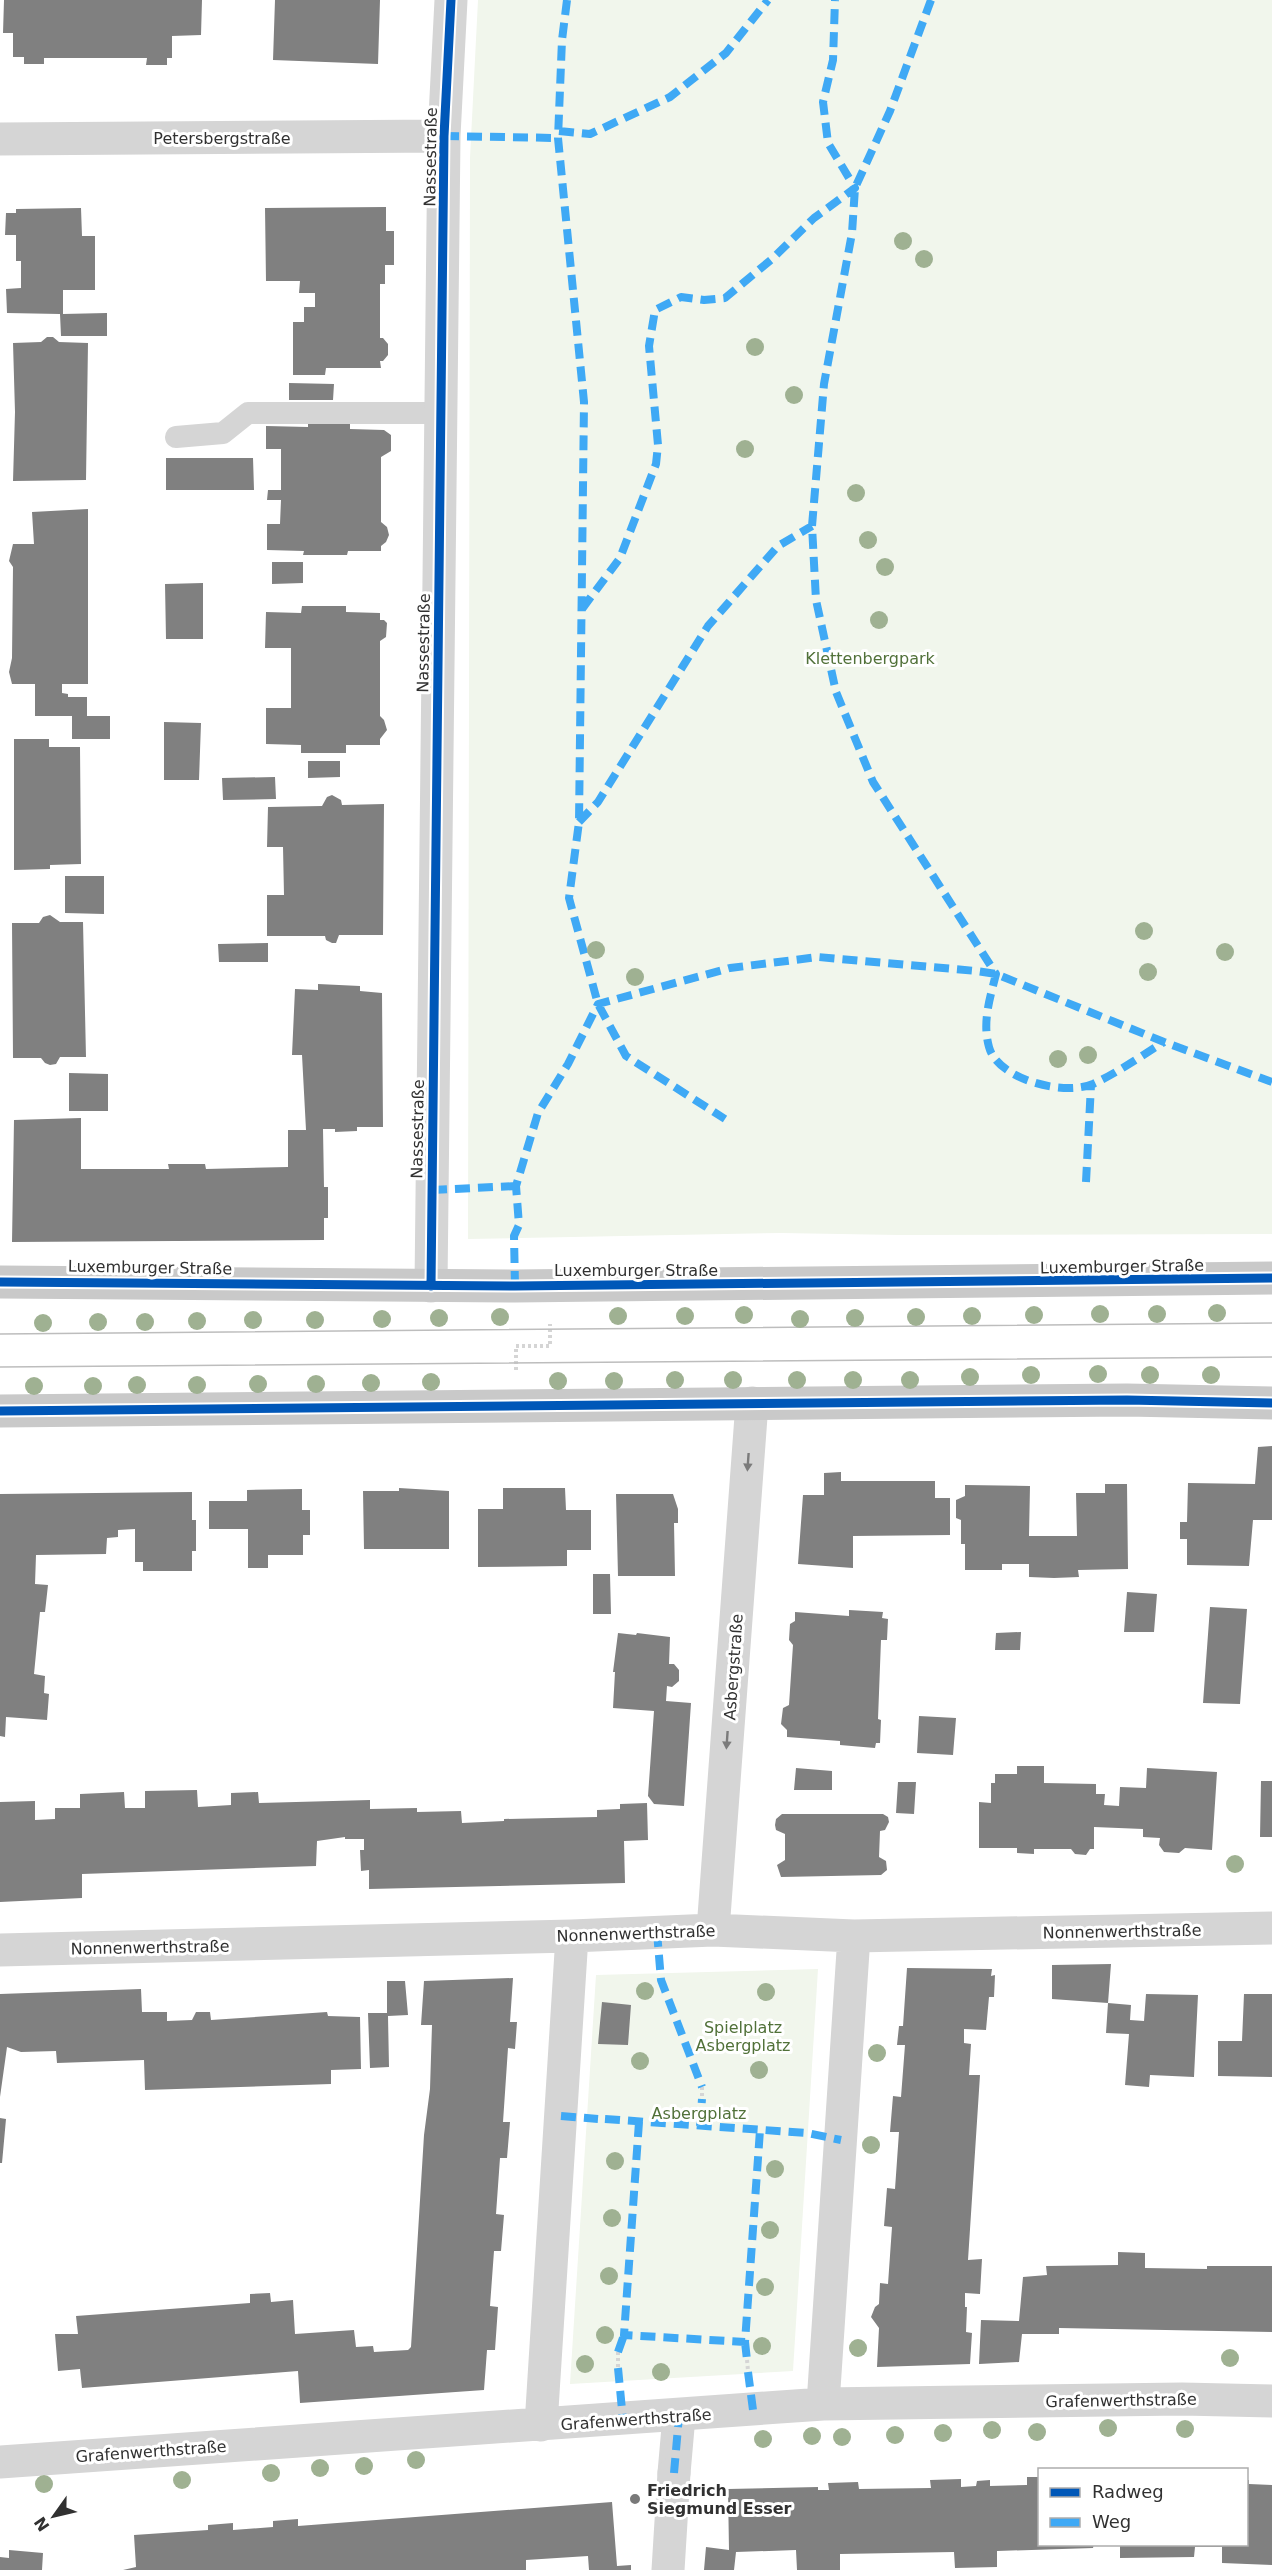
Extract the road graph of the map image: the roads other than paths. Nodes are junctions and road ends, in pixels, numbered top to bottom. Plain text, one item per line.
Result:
1 (451, 0) edge
2 (444, 136) junction
3 (0, 139) edge
4 (441, 413) junction
5 (176, 437) dead end
6 (1272, 1278) edge
7 (57, 1281) junction
8 (0, 1282) edge
9 (431, 1286) junction
10 (0, 1301) edge
11 (752, 1403) junction
12 (1272, 1403) edge
13 (0, 1411) edge
14 (1272, 1928) edge
15 (713, 1930) junction
16 (572, 1936) junction
17 (854, 1936) junction
18 (0, 1950) edge
19 (1272, 2401) edge
20 (823, 2404) junction
21 (679, 2416) junction
22 (541, 2425) junction
23 (0, 2462) edge
24 (668, 2570) edge

1 - 2 street, Nassestraße
2 - 3 street, Petersbergstraße
2 - 4 street, Nassestraße
4 - 5 lane
4 - 9 street, Nassestraße
6 - 9 main road, Luxemburger Straße
7 - 8 main road, Luxemburger Straße
7 - 9 main road, Luxemburger Straße
7 - 10 main road
11 - 12 main road
11 - 13 main road
11 -> 15 street, Asbergstraße
14 - 17 street, Nonnenwerthstraße
15 - 16 street, Nonnenwerthstraße
15 - 17 street, Nonnenwerthstraße
16 - 18 street, Nonnenwerthstraße
16 - 22 street
17 - 20 street
19 - 20 street, Grafenwerthstraße
20 - 21 street, Grafenwerthstraße
21 - 22 street, Grafenwerthstraße
21 - 24 street
22 - 23 street, Grafenwerthstraße

